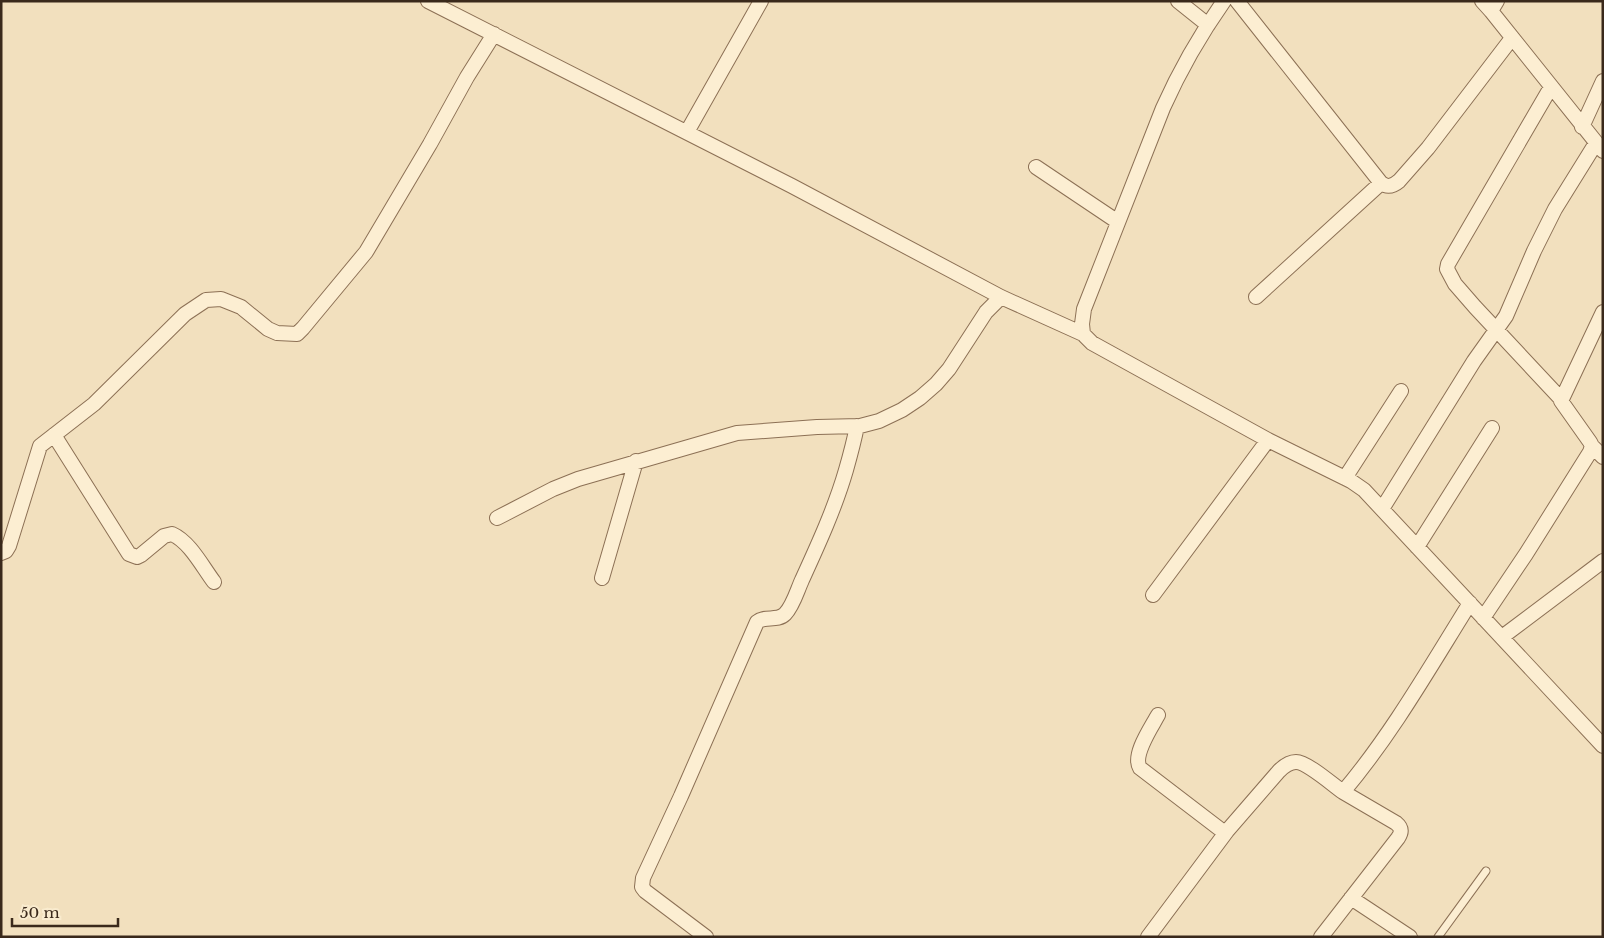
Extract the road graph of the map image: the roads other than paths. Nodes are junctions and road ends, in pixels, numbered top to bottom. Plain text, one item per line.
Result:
1 (428, 1) edge
2 (761, 1) edge
3 (1178, 1) edge
4 (1224, 1) edge
5 (1237, 1) edge
6 (1490, 5) edge
7 (1208, 25) junction
8 (494, 34) junction
9 (1512, 38) junction
10 (1603, 81) edge
11 (1551, 87) junction
12 (1582, 127) junction
13 (687, 132) junction
14 (1599, 147) edge
15 (1036, 167) dead end
16 (1381, 183) junction
17 (1118, 222) junction
18 (1001, 297) junction
19 (1256, 297) dead end
20 (1603, 312) edge
21 (1496, 330) junction
22 (1082, 334) junction
23 (1401, 391) dead end
24 (1561, 399) junction
25 (857, 426) junction
26 (1492, 428) dead end
27 (54, 435) junction
28 (1268, 440) junction
29 (1592, 446) junction
30 (1603, 457) edge
31 (636, 461) junction
32 (1346, 478) junction
33 (1382, 509) junction
34 (497, 518) dead end
35 (1417, 547) junction
36 (1, 553) edge
37 (1603, 561) edge
38 (602, 578) dead end
39 (214, 582) dead end
40 (1153, 595) dead end
41 (1470, 603) junction
42 (1483, 618) junction
43 (1502, 637) junction
44 (1158, 715) dead end
45 (1603, 746) edge
46 (1343, 792) junction
47 (1225, 833) junction
48 (1486, 871) dead end
49 (1351, 898) junction
50 (706, 937) edge
51 (1148, 937) edge
52 (1321, 937) edge
53 (1410, 937) edge
54 (1438, 937) edge

1 - 8 street
2 - 13 street
3 - 7 street
4 - 7 street
5 - 16 street
6 - 9 street
7 - 17 street
8 - 13 street
8 - 27 street
9 - 11 street
9 - 16 street
10 - 12 street
11 - 12 street
11 - 21 street
12 - 14 street
13 - 18 street
14 - 21 street
15 - 17 street
16 - 19 street
17 - 22 street
18 - 22 street
18 - 25 street
20 - 24 street
21 - 24 street
21 - 33 street
22 - 28 street
23 - 32 street
24 - 29 street
25 - 31 street
25 - 50 street
26 - 35 street
27 - 36 street
27 - 39 street
28 - 32 street
28 - 40 street
29 - 30 street
29 - 42 street
31 - 34 street
31 - 38 street
32 - 33 street
33 - 35 street
35 - 41 street
37 - 43 street
41 - 42 street
41 - 46 street
42 - 43 street
43 - 45 street
44 - 47 street
46 - 47 street
46 - 49 street
47 - 51 street
48 - 54 lane
49 - 52 street
49 - 53 street

